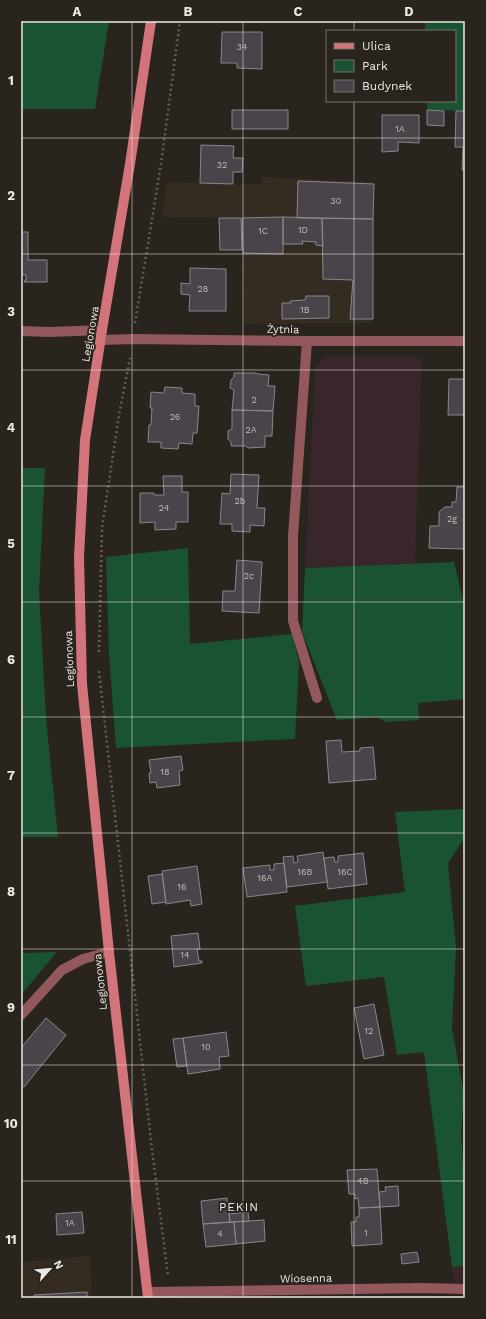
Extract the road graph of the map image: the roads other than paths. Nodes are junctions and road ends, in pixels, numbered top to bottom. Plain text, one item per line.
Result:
1 (151, 21) edge
2 (21, 331) edge
3 (101, 335) junction
4 (307, 341) junction
5 (465, 341) edge
6 (318, 698) dead end
7 (109, 952) junction
8 (21, 1014) edge
9 (465, 1289) edge
10 (148, 1295) edge

1 - 3 main road, Legionowa
2 - 3 street, Żytnia
3 - 4 street, Żytnia
3 - 7 main road, Legionowa
4 - 5 street, Żytnia
4 - 6 street
7 - 8 street
7 - 10 main road, Legionowa
9 - 10 street, Wiosenna

